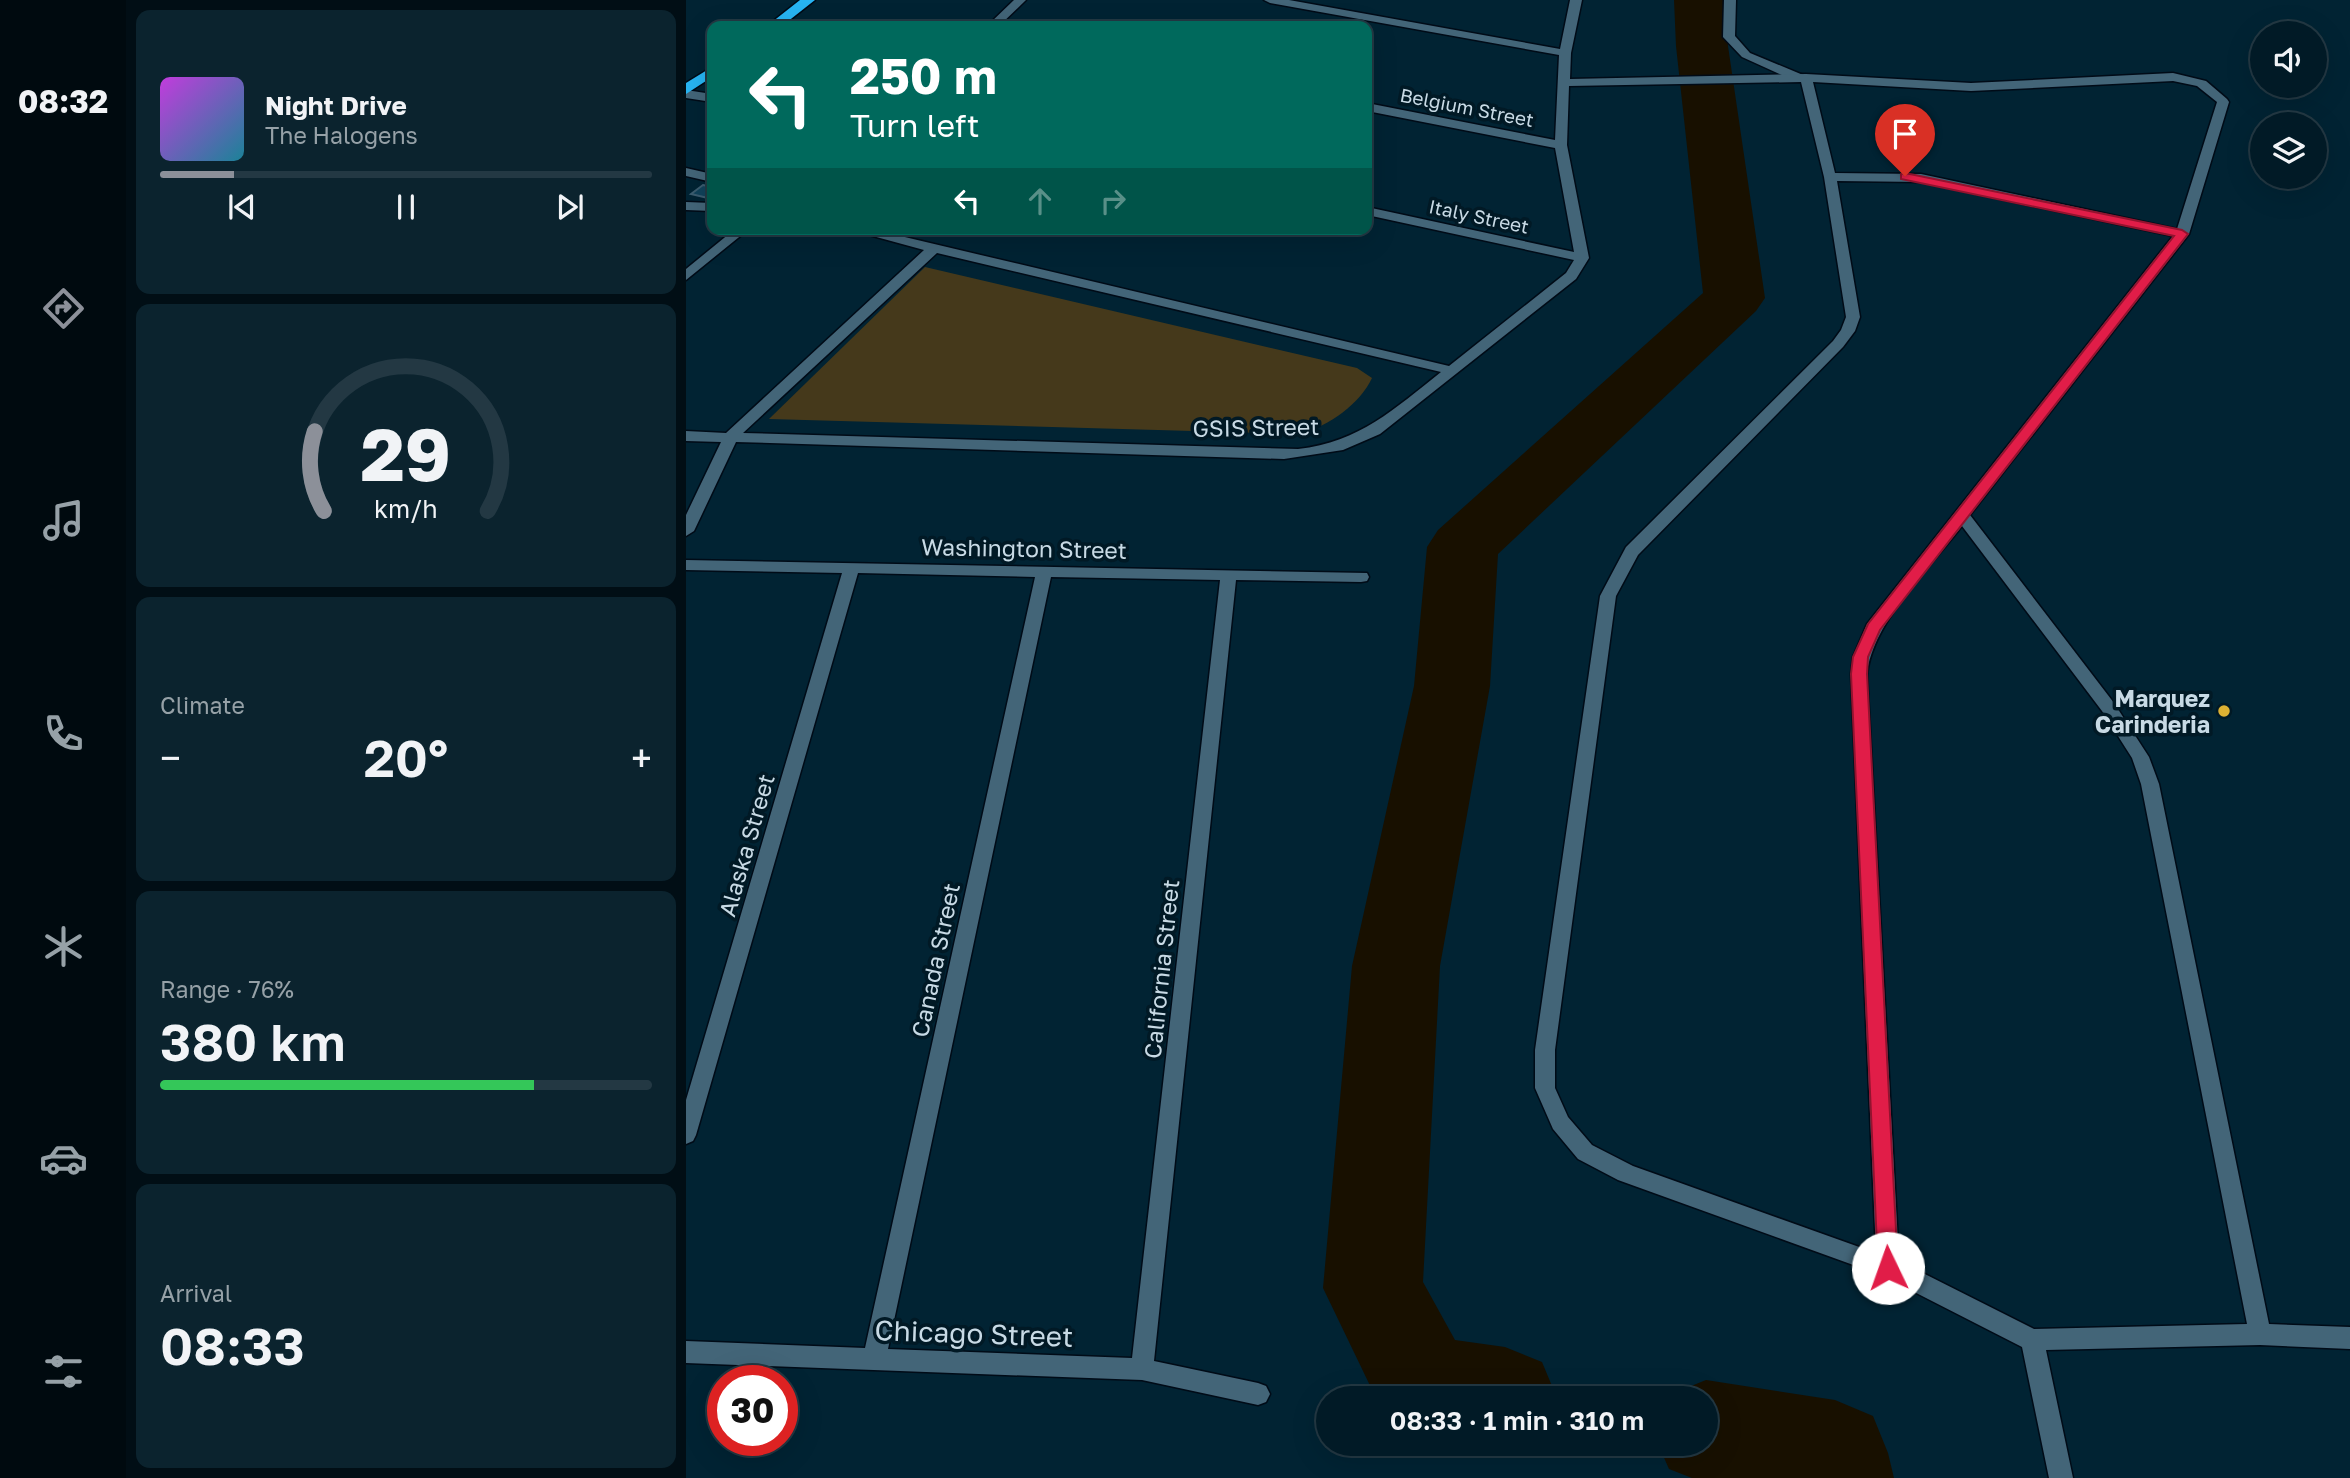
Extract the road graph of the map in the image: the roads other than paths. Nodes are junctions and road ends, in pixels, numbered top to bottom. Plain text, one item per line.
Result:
1 (808, 0) edge
2 (1020, 0) edge
3 (1270, 0) edge
4 (1576, 0) edge
5 (1730, 0) edge
6 (781, 21) edge
7 (998, 21) edge
8 (1565, 53) junction
9 (707, 75) edge
10 (1803, 78) junction
11 (1563, 83) junction
12 (686, 92) edge
13 (707, 98) edge
14 (1372, 108) edge
15 (1561, 145) junction
16 (686, 172) edge
17 (707, 177) edge
18 (1830, 177) junction
19 (686, 205) edge
20 (707, 207) edge
21 (1372, 212) edge
22 (2182, 234) junction
23 (736, 235) edge
24 (879, 235) edge
25 (934, 248) junction
26 (1582, 258) junction
27 (686, 276) edge
28 (1450, 370) junction
29 (732, 435) junction
30 (686, 436) edge
31 (1962, 515) junction
32 (686, 531) edge
33 (686, 565) edge
34 (852, 568) junction
35 (1044, 571) junction
36 (1229, 575) junction
37 (1361, 577) dead end
38 (686, 1135) edge
39 (1888, 1268) junction
40 (2260, 1334) junction
41 (2350, 1338) edge
42 (2032, 1340) junction
43 (686, 1352) edge
44 (874, 1359) junction
45 (1142, 1369) junction
46 (1258, 1394) dead end
47 (2061, 1478) edge

1 - 6 highway
2 - 7 street
3 - 8 street
4 - 8 street
5 - 10 street
8 - 11 street
9 - 12 highway
10 - 11 street
10 - 18 street
10 - 22 street
11 - 15 street
12 - 13 street
14 - 15 street, Belgium Street
15 - 26 street
16 - 17 street
18 - 22 street
18 - 39 street
19 - 20 street
21 - 26 street, Italy Street
22 - 31 street
23 - 27 street
24 - 25 street
25 - 28 street
25 - 29 street
26 - 28 street, GSIS Street
28 - 29 street, GSIS Street
29 - 30 street, GSIS Street
29 - 32 street
31 - 39 street
31 - 40 street
33 - 34 street, Washington Street
34 - 35 street, Washington Street
34 - 38 street, Alaska Street
35 - 36 street, Washington Street
35 - 44 street, Canada Street
36 - 37 street, Washington Street
36 - 45 street, California Street
39 - 42 street
40 - 41 street
40 - 42 street
42 - 47 street
43 - 44 street, Chicago Street
44 - 45 street, Chicago Street
45 - 46 street, Chicago Street

